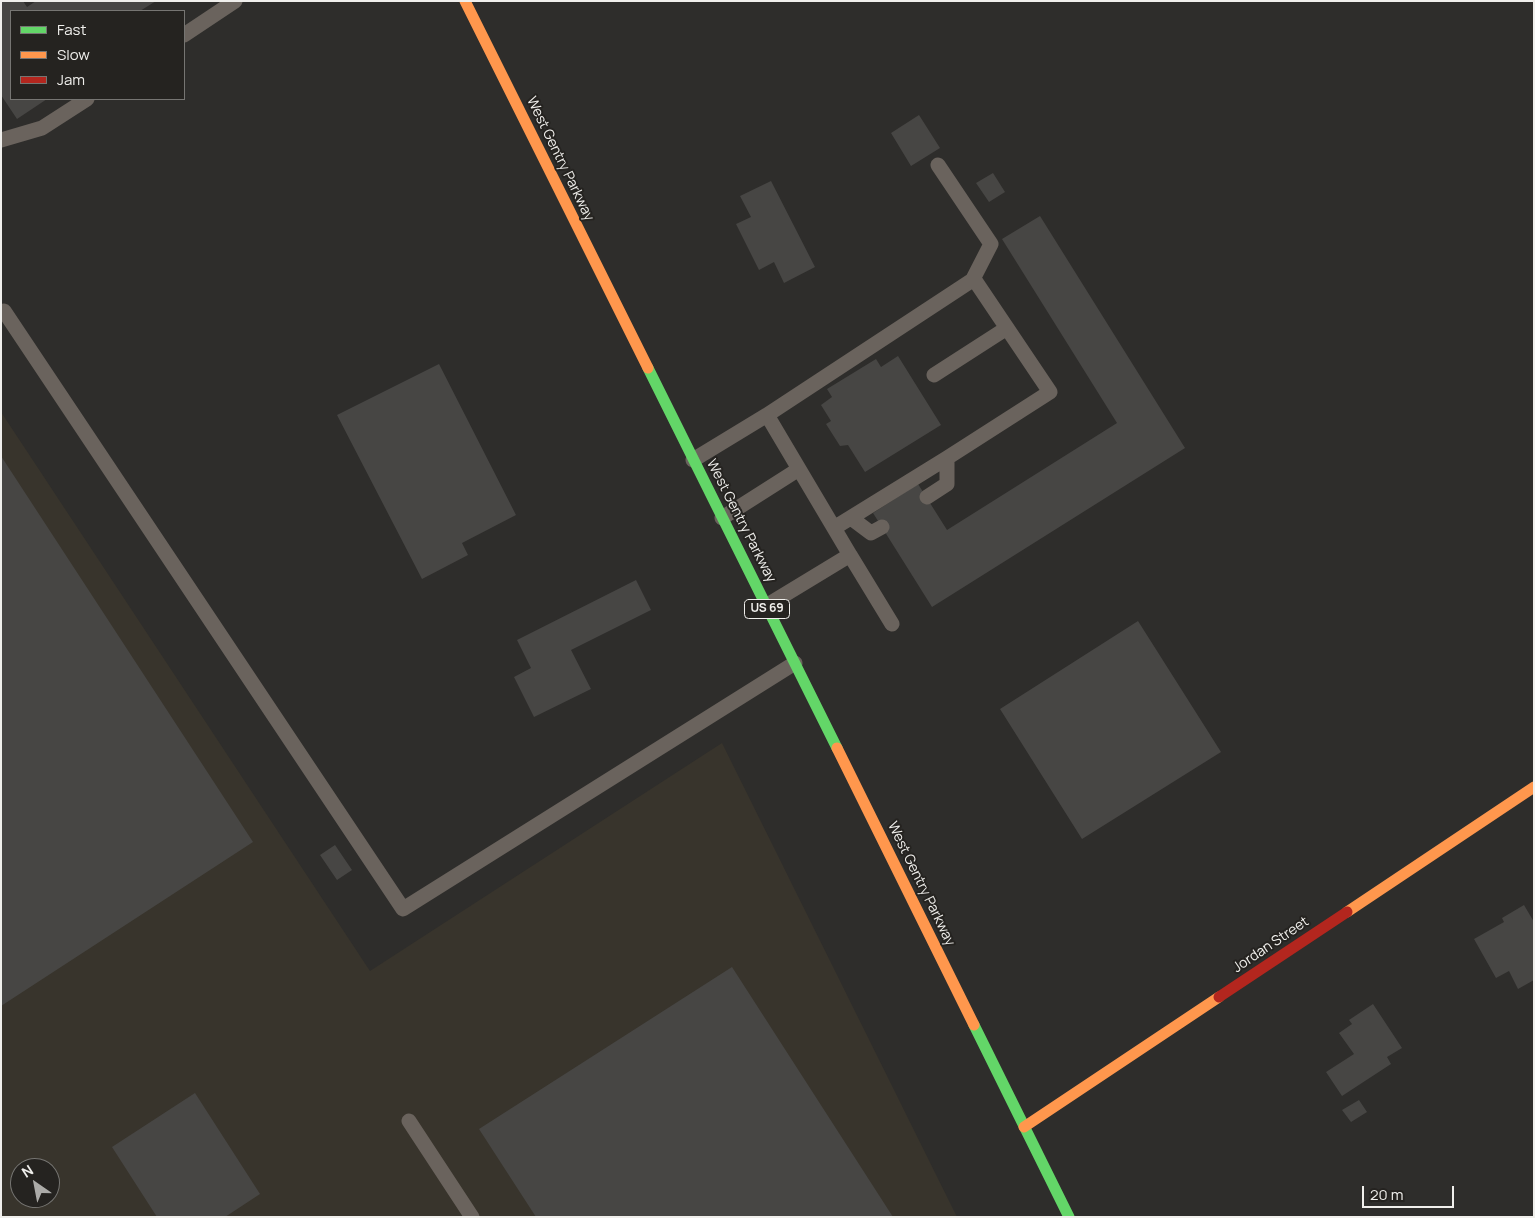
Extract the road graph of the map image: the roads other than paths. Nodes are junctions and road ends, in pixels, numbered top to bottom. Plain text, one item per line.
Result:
1 (235, 1) edge
2 (464, 1) edge
3 (185, 34) edge
4 (85, 100) edge
5 (1, 140) edge
6 (938, 165) dead end
7 (972, 281) junction
8 (4, 311) dead end
9 (1007, 328) junction
10 (934, 375) dead end
11 (768, 415) junction
12 (947, 458) junction
13 (693, 460) junction
14 (799, 469) junction
15 (927, 497) dead end
16 (722, 518) junction
17 (851, 518) junction
18 (882, 527) dead end
19 (834, 528) junction
20 (850, 555) junction
21 (766, 606) junction
22 (892, 624) dead end
23 (795, 663) junction
24 (1534, 787) edge
25 (409, 1121) dead end
26 (1024, 1127) junction
27 (472, 1217) edge
28 (1069, 1217) edge

1 - 3 lane
2 - 13 main road, West Gentry Parkway / US 69
4 - 5 lane
6 - 7 lane
7 - 9 lane
7 - 11 lane
8 - 23 lane
9 - 10 lane
9 - 12 lane
11 - 13 lane
11 - 14 lane
12 - 15 lane
12 - 17 lane
13 - 16 main road, West Gentry Parkway / US 69
14 - 16 lane
14 - 19 lane
16 - 21 main road, West Gentry Parkway / US 69
17 - 18 lane
17 - 19 lane
19 - 20 lane
20 - 21 lane
20 - 22 lane
21 - 23 main road, West Gentry Parkway / US 69
23 - 26 main road, West Gentry Parkway / US 69
24 - 26 main road, Jordan Street
25 - 27 lane
26 - 28 main road, West Gentry Parkway / US 69

